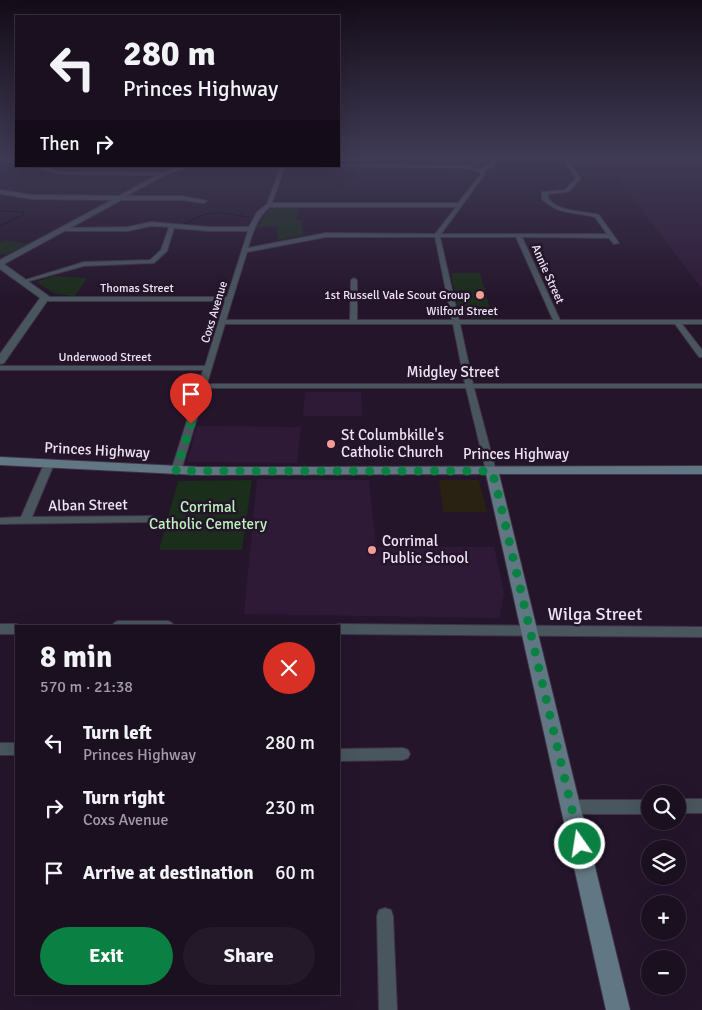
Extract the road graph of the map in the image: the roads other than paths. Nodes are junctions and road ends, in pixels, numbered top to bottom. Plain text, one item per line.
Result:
1 (109, 204) edge
2 (551, 204) edge
3 (269, 205) joint
4 (459, 205) joint
5 (172, 225) junction
6 (64, 229) junction
7 (251, 229) junction
8 (437, 235) junction
9 (518, 235) junction
10 (611, 236) junction
11 (616, 242) dead end
12 (246, 250) junction
13 (0, 264) edge
14 (354, 280) dead end
15 (24, 282) junction
16 (44, 300) junction
17 (230, 300) junction
18 (557, 321) junction
19 (222, 322) junction
20 (353, 322) junction
21 (455, 322) junction
22 (677, 322) junction
23 (702, 322) edge
24 (702, 356) edge
25 (0, 361) edge
26 (0, 368) edge
27 (209, 368) junction
28 (204, 386) junction
29 (469, 386) junction
30 (702, 386) edge
31 (0, 461) edge
32 (49, 464) junction
33 (702, 470) edge
34 (176, 471) junction
35 (491, 471) junction
36 (152, 519) dead end
37 (26, 520) junction
38 (0, 521) edge
39 (0, 629) edge
40 (15, 629) edge
41 (340, 629) edge
42 (530, 632) junction
43 (702, 632) edge
44 (15, 748) edge
45 (0, 749) edge
46 (403, 754) dead end
47 (340, 755) edge
48 (686, 806) edge
49 (702, 806) edge
50 (571, 807) junction
51 (641, 807) edge
52 (385, 916) dead end
53 (388, 1010) edge
54 (618, 1010) edge

1 - 6 street
2 - 10 street
3 - 4 street
3 - 7 street, Coxs Avenue
4 - 8 street
5 - 6 street
5 - 7 street
5 - 15 street
6 - 13 street
7 - 12 street, Coxs Avenue
8 - 9 street
8 - 12 street
8 - 21 street
9 - 10 street
9 - 18 street, Annie Street
10 - 11 street
12 - 17 street, Coxs Avenue
13 - 15 street
14 - 20 street
15 - 16 street
16 - 17 street, Thomas Street
16 - 25 street
17 - 19 street, Coxs Avenue
18 - 21 street, Wilford Street
18 - 22 street, Wilford Street
19 - 20 street, Wilford Street
19 - 27 street, Coxs Avenue
20 - 21 street, Wilford Street
21 - 29 street
22 - 23 street, Wilford Street
22 - 24 street
26 - 27 street, Underwood Street
27 - 28 street, Coxs Avenue
28 - 29 street, Midgley Street
28 - 34 street, Coxs Avenue
29 - 30 street, Midgley Street
29 - 35 street
31 - 32 main road, Princes Highway
32 - 34 main road, Princes Highway
32 - 37 street, Alban Street
33 - 35 main road, Princes Highway
34 - 35 main road, Princes Highway
35 - 42 main road
36 - 37 street, Alban Street
37 - 38 street, Alban Street
39 - 40 street
41 - 42 street, Wilga Street
42 - 43 street, Wilga Street
42 - 50 main road
44 - 45 street
46 - 47 street
48 - 49 street
50 - 51 street
50 - 54 main road
52 - 53 street

